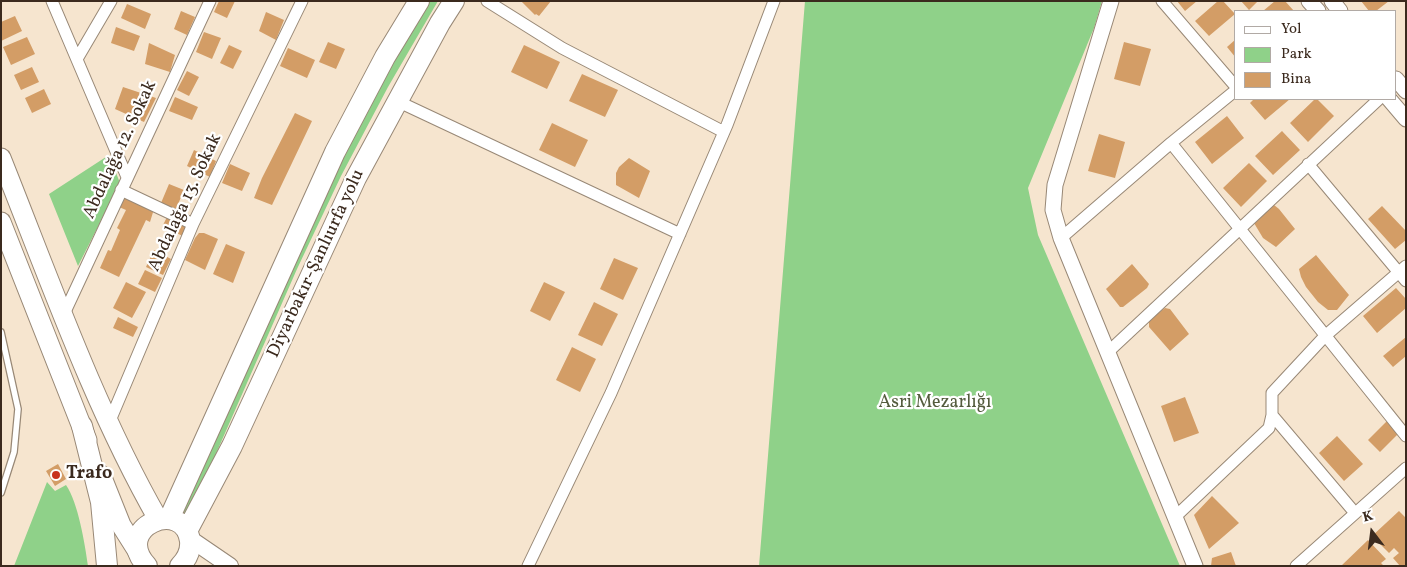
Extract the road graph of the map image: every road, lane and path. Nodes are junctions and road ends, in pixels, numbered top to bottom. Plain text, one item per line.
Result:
1 (52, 1) edge
2 (111, 1) edge
3 (302, 1) edge
4 (419, 1) edge
5 (454, 1) edge
6 (487, 1) edge
7 (774, 1) edge
8 (1111, 1) edge
9 (1162, 1) edge
10 (208, 2) edge
11 (77, 59) junction
12 (1397, 80) edge
13 (1234, 87) edge
14 (1234, 91) edge
15 (1406, 91) edge
16 (1378, 100) edge
17 (1390, 100) edge
18 (397, 101) junction
19 (1406, 119) edge
20 (724, 132) junction
21 (1171, 143) junction
22 (1, 158) edge
23 (1308, 164) junction
24 (127, 177) junction
25 (121, 190) junction
26 (1, 222) edge
27 (193, 224) junction
28 (1240, 229) junction
29 (680, 234) junction
30 (1061, 238) junction
31 (1403, 273) edge
32 (64, 314) junction
33 (1, 332) edge
34 (1326, 336) junction
35 (1108, 352) junction
36 (1272, 415) junction
37 (109, 422) junction
38 (82, 426) junction
39 (1406, 436) edge
40 (1406, 468) edge
41 (1, 493) edge
42 (1355, 514) junction
43 (1175, 517) junction
44 (164, 519) junction
45 (188, 535) junction
46 (142, 561) edge
47 (107, 566) edge
48 (180, 566) edge
49 (230, 566) edge
50 (528, 566) edge
51 (1195, 566) edge
52 (1296, 566) edge

1 - 11 street
2 - 11 street
3 - 27 street, Abdalağa 13. Sokak
4 - 44 highway, Diyarbakır-Şanlıurfa yolu
5 - 18 highway, Diyarbakır-Şanlıurfa yolu
6 - 20 street
7 - 20 street
8 - 30 street
9 - 13 street
10 - 24 street, Abdalağa 12. Sokak
11 - 24 street
12 - 15 street
14 - 21 street
16 - 23 street
17 - 19 street
18 - 29 street
18 - 45 highway, Diyarbakır-Şanlıurfa yolu
20 - 29 street
21 - 28 street
21 - 30 street
22 - 32 main road
23 - 28 street
23 - 31 street
24 - 25 street, Abdalağa 12. Sokak
25 - 27 street
25 - 32 street, Abdalağa 12. Sokak
26 - 38 main road
27 - 37 street, Abdalağa 13. Sokak
28 - 34 street
28 - 35 street
29 - 50 street
30 - 35 street
31 - 34 street
32 - 37 main road
33 - 41 lane
34 - 36 street
34 - 39 street
35 - 43 street
36 - 42 street
36 - 43 street
37 - 44 main road
38 - 46 main road
38 - 47 highway
40 - 42 street
42 - 52 street
43 - 51 street
44 - 45 highway
44 - 46 highway
45 - 48 highway, Diyarbakır-Şanlıurfa yolu
45 - 49 main road

